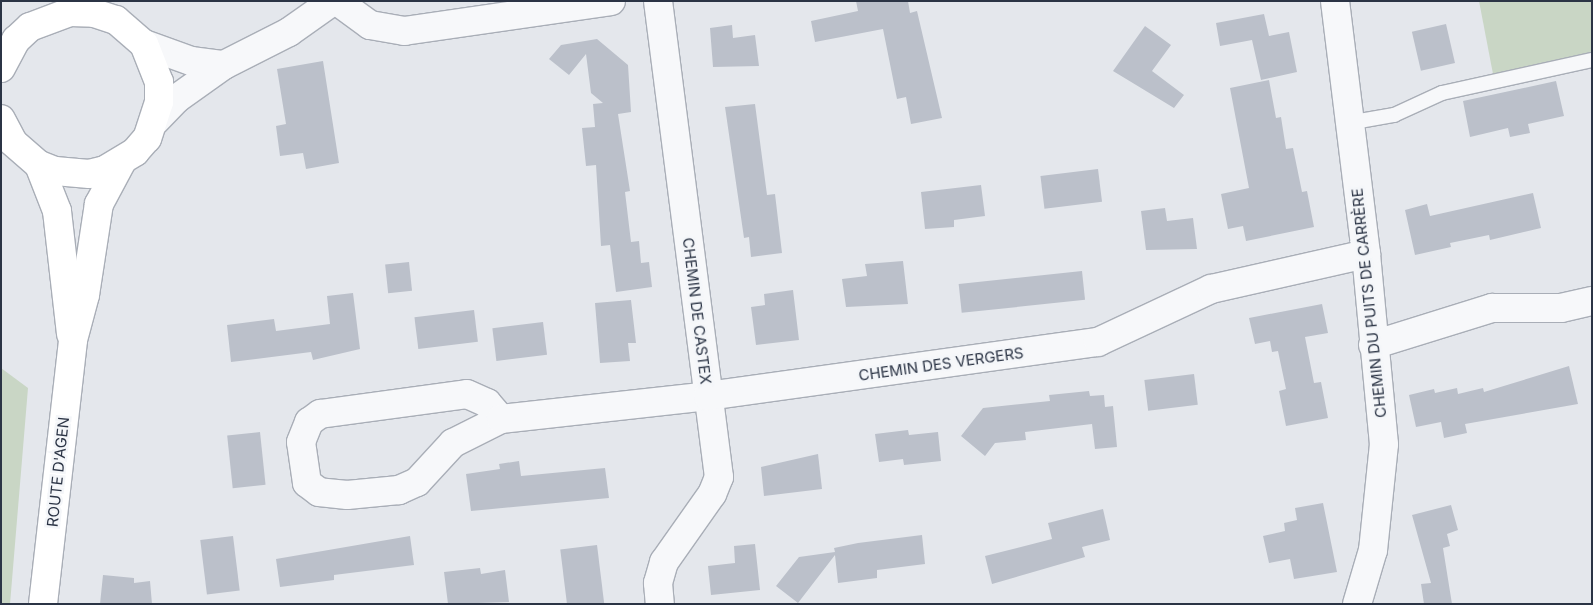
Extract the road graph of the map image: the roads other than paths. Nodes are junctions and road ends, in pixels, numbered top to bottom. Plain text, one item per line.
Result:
1 (122, 1) edge
2 (332, 1) edge
3 (337, 1) edge
4 (611, 1) edge
5 (658, 1) edge
6 (1335, 1) edge
7 (56, 10) edge
8 (140, 39) junction
9 (1592, 60) edge
10 (224, 65) junction
11 (1, 68) edge
12 (1, 118) edge
13 (155, 121) junction
14 (1348, 123) junction
15 (22, 155) edge
16 (121, 163) junction
17 (1366, 254) junction
18 (1592, 301) edge
19 (73, 340) junction
20 (1373, 345) junction
21 (708, 396) junction
22 (501, 419) junction
23 (44, 604) edge
24 (660, 604) edge
25 (1357, 604) edge

1 - 8 main road
2 - 10 street
3 - 4 street
5 - 21 street, CHEMIN DE CASTEX
6 - 14 street, CHEMIN DU PUITS DE CARRÈRE
7 - 8 main road
7 - 11 main road
8 - 10 street
8 - 13 main road
9 - 14 lane
10 - 13 street
12 - 15 main road, ROUTE D'AGEN
13 - 16 main road
14 - 17 street, CHEMIN DU PUITS DE CARRÈRE
15 - 16 main road
15 - 19 main road, ROUTE D'AGEN
16 - 19 main road, ROUTE D'AGEN
17 - 20 street, CHEMIN DU PUITS DE CARRÈRE
17 - 21 street, CHEMIN DES VERGERS
18 - 20 street
19 - 23 main road, ROUTE D'AGEN
20 - 25 street, CHEMIN DU PUITS DE CARRÈRE
21 - 22 street, CHEMIN DES VERGERS
21 - 24 street, CHEMIN DE CASTEX
22 - 22 street, CHEMIN DES VERGERS

